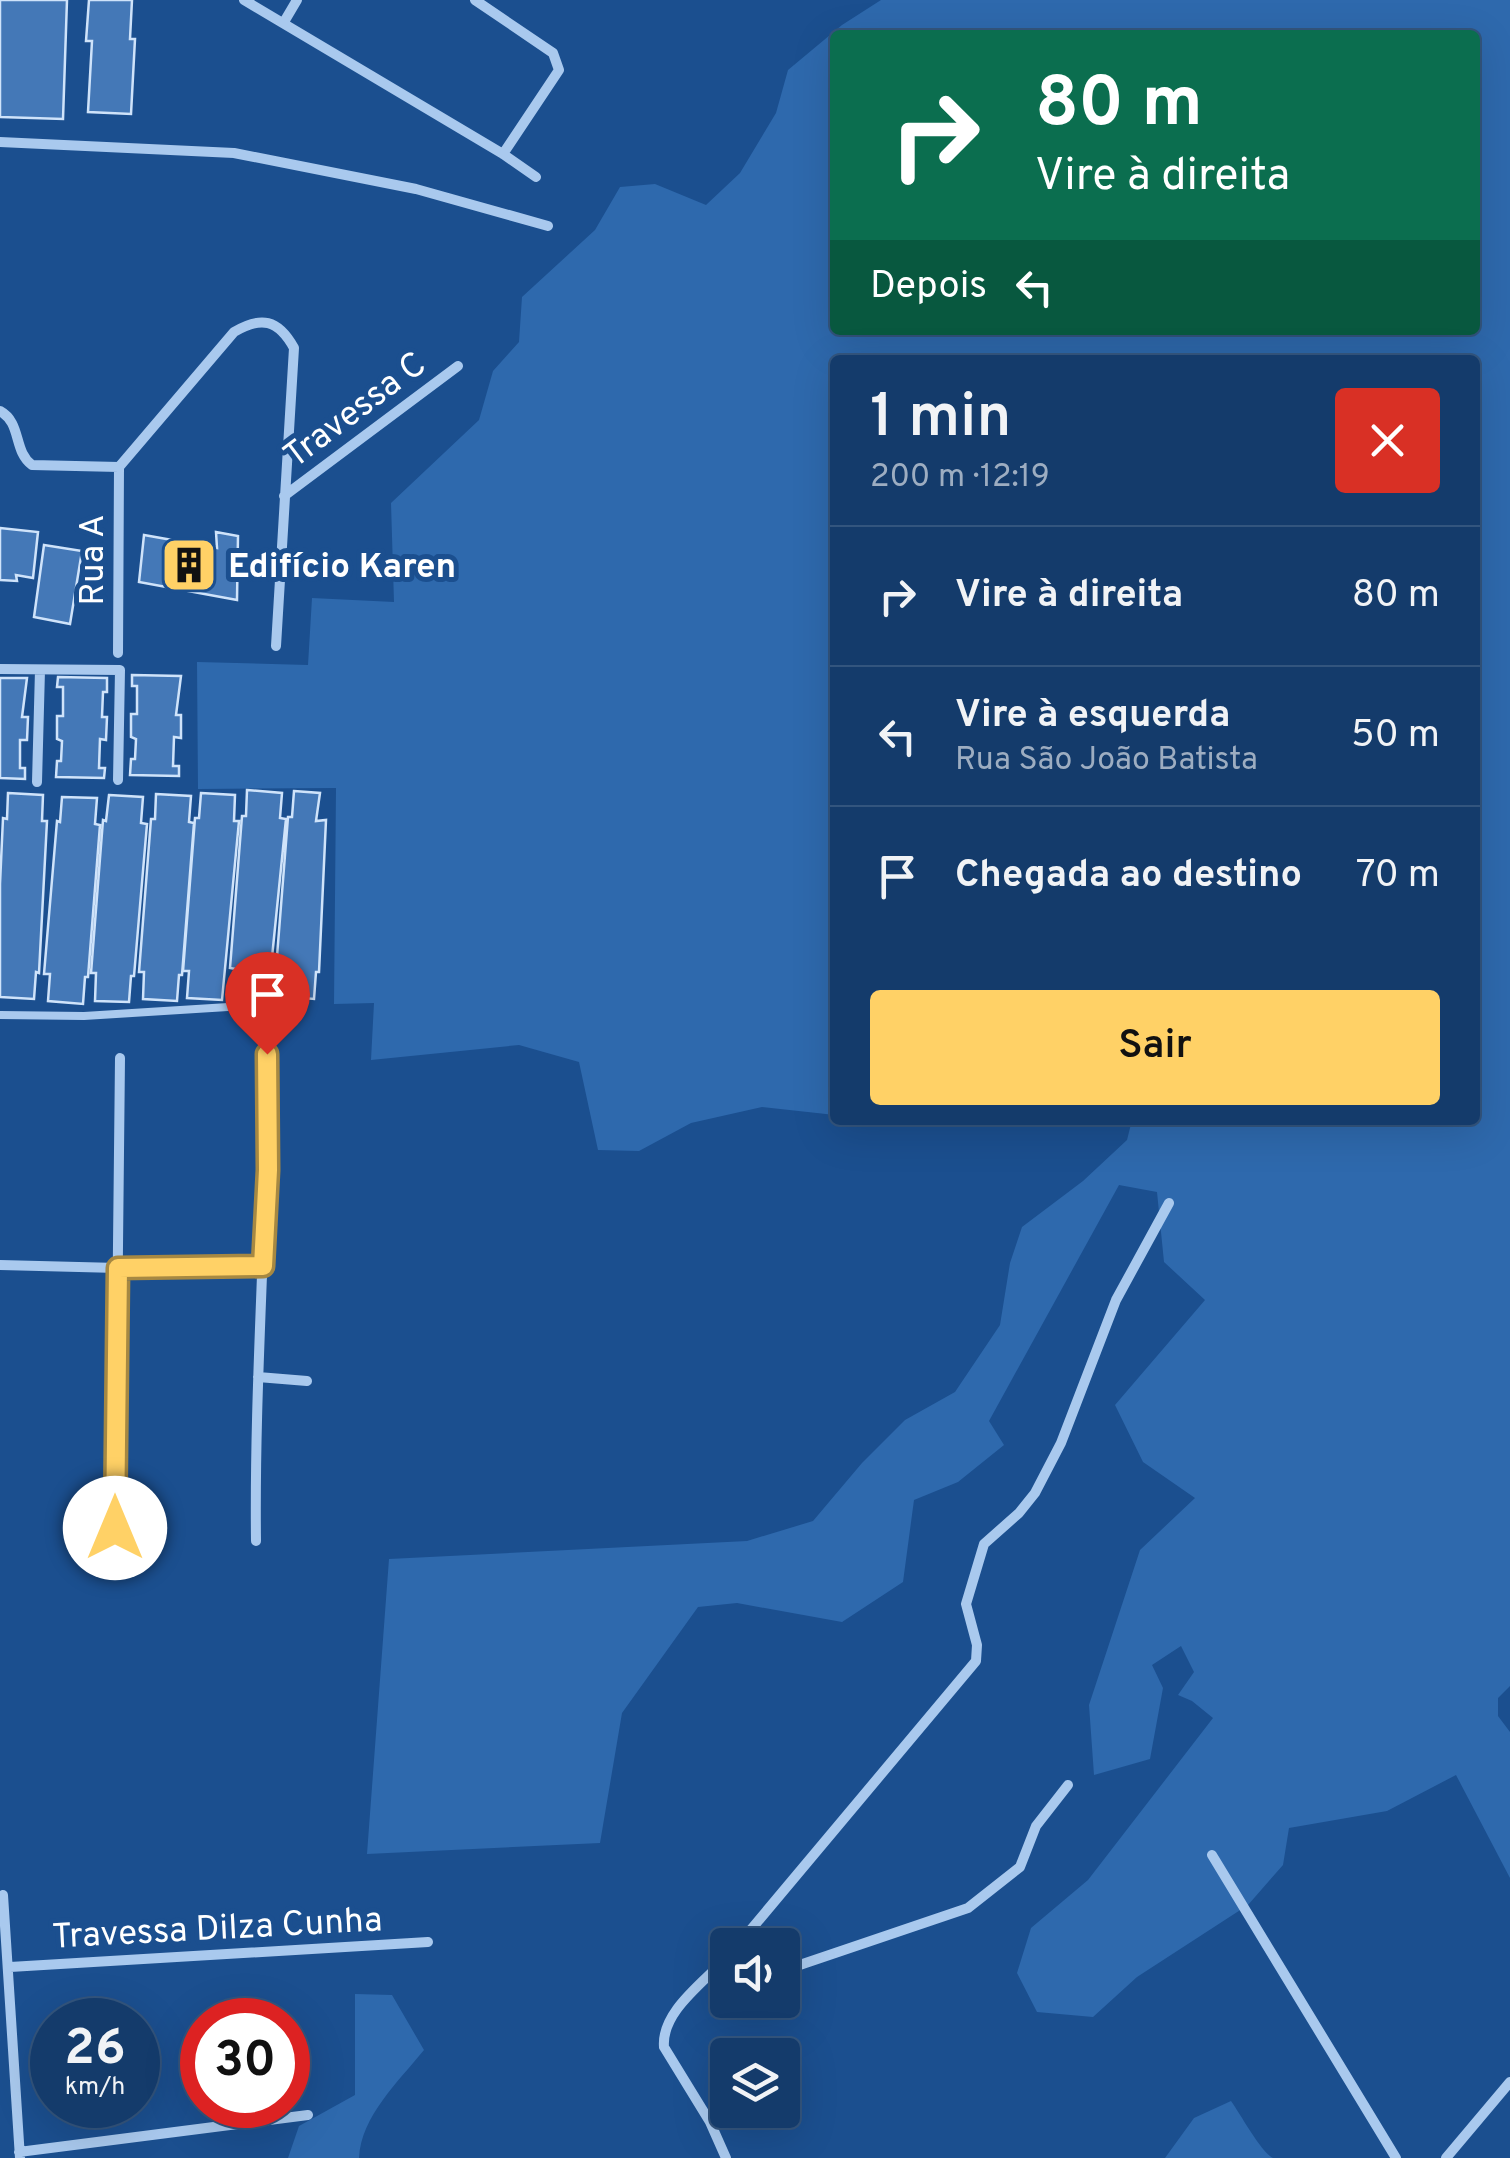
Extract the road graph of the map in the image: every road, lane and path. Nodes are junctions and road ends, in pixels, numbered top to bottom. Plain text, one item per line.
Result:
1 (244, 0) edge
2 (297, 0) edge
3 (475, 0) edge
4 (284, 22) junction
5 (0, 142) edge
6 (503, 154) junction
7 (536, 177) dead end
8 (548, 226) dead end
9 (458, 366) dead end
10 (0, 412) edge
11 (119, 467) junction
12 (284, 496) junction
13 (276, 646) dead end
14 (118, 654) dead end
15 (0, 669) edge
16 (40, 670) junction
17 (118, 780) dead end
18 (37, 782) dead end
19 (278, 1004) dead end
20 (0, 1015) edge
21 (267, 1054) dead end
22 (120, 1058) dead end
23 (1169, 1203) dead end
24 (0, 1265) edge
25 (263, 1266) junction
26 (118, 1268) junction
27 (258, 1378) junction
28 (307, 1381) dead end
29 (115, 1528) dead end
30 (256, 1541) dead end
31 (1068, 1785) dead end
32 (1212, 1855) dead end
33 (4, 1895) dead end
34 (753, 1928) edge
35 (428, 1942) dead end
36 (800, 1965) edge
37 (10, 1967) junction
38 (709, 1978) edge
39 (14, 2034) junction
40 (0, 2035) edge
41 (1510, 2082) edge
42 (214, 2128) edge
43 (20, 2155) edge
44 (726, 2158) edge
45 (1396, 2158) edge
46 (1446, 2158) edge

1 - 4 street
2 - 4 street
3 - 6 street
4 - 6 street
5 - 8 street
6 - 7 street
9 - 12 street, Travessa C
10 - 11 street
11 - 12 street
11 - 14 street, Rua A
12 - 13 street
15 - 16 street
16 - 17 street
16 - 18 street
19 - 20 lane
21 - 25 street
22 - 26 street
23 - 34 street
24 - 26 street
25 - 26 street
25 - 27 street
26 - 29 street
27 - 28 street
27 - 30 street
31 - 36 street
32 - 45 street
33 - 37 street
35 - 37 street, Travessa Dilza Cunha
37 - 39 street
38 - 44 street
39 - 40 street
39 - 43 street
41 - 46 street
42 - 43 street

